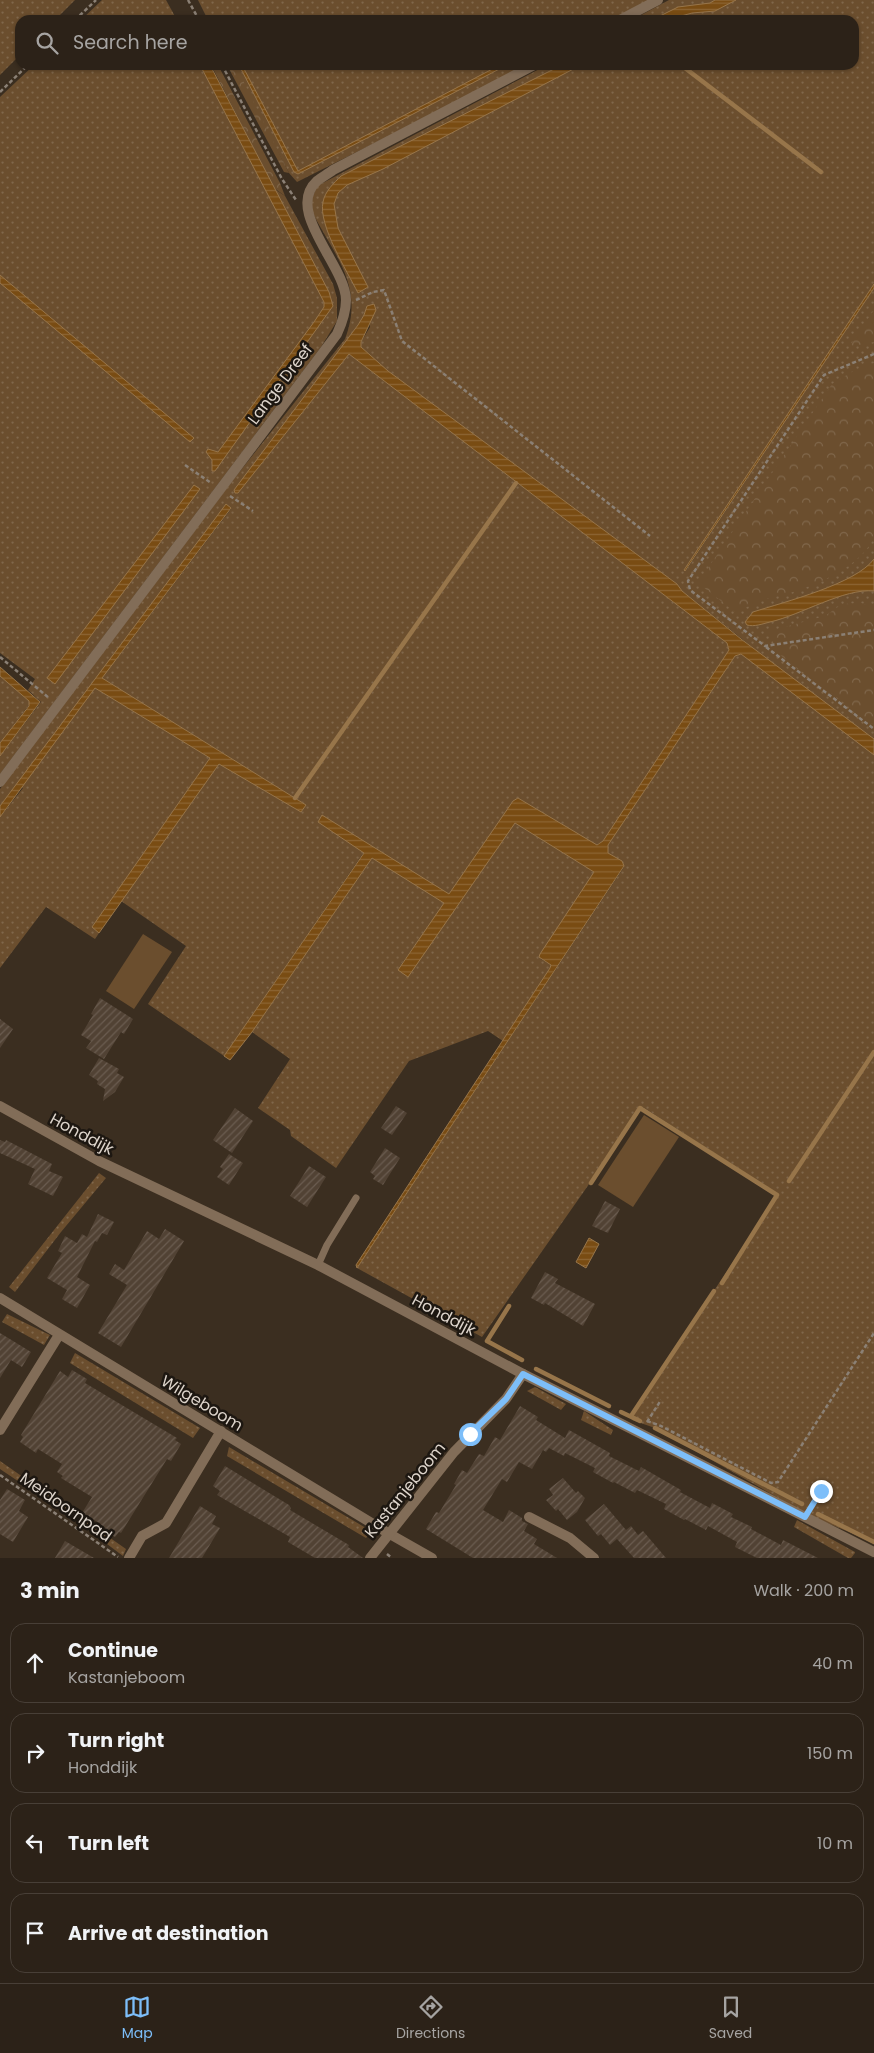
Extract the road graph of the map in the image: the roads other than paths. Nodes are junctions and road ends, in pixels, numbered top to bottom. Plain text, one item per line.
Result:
1 (658, 0) edge
2 (630, 15) edge
3 (524, 70) edge
4 (0, 782) edge
5 (0, 1106) edge
6 (356, 1198) dead end
7 (318, 1265) junction
8 (0, 1298) edge
9 (59, 1335) junction
10 (523, 1374) junction
11 (0, 1430) edge
12 (221, 1431) junction
13 (529, 1518) dead end
14 (388, 1533) junction
15 (874, 1552) edge
16 (129, 1558) edge
17 (370, 1558) edge
18 (432, 1558) edge
19 (594, 1558) edge

1 - 2 street
3 - 4 street, Lange Dreef
5 - 7 street, Honddijk
6 - 7 lane
7 - 10 street, Honddijk
8 - 9 street, Wilgeboom
9 - 11 street
9 - 12 street, Wilgeboom
10 - 14 street, Kastanjeboom
10 - 15 street, Honddijk
12 - 14 street, Wilgeboom
12 - 16 street
13 - 19 street
14 - 17 street, Kastanjeboom
14 - 18 street, Wilgeboom

